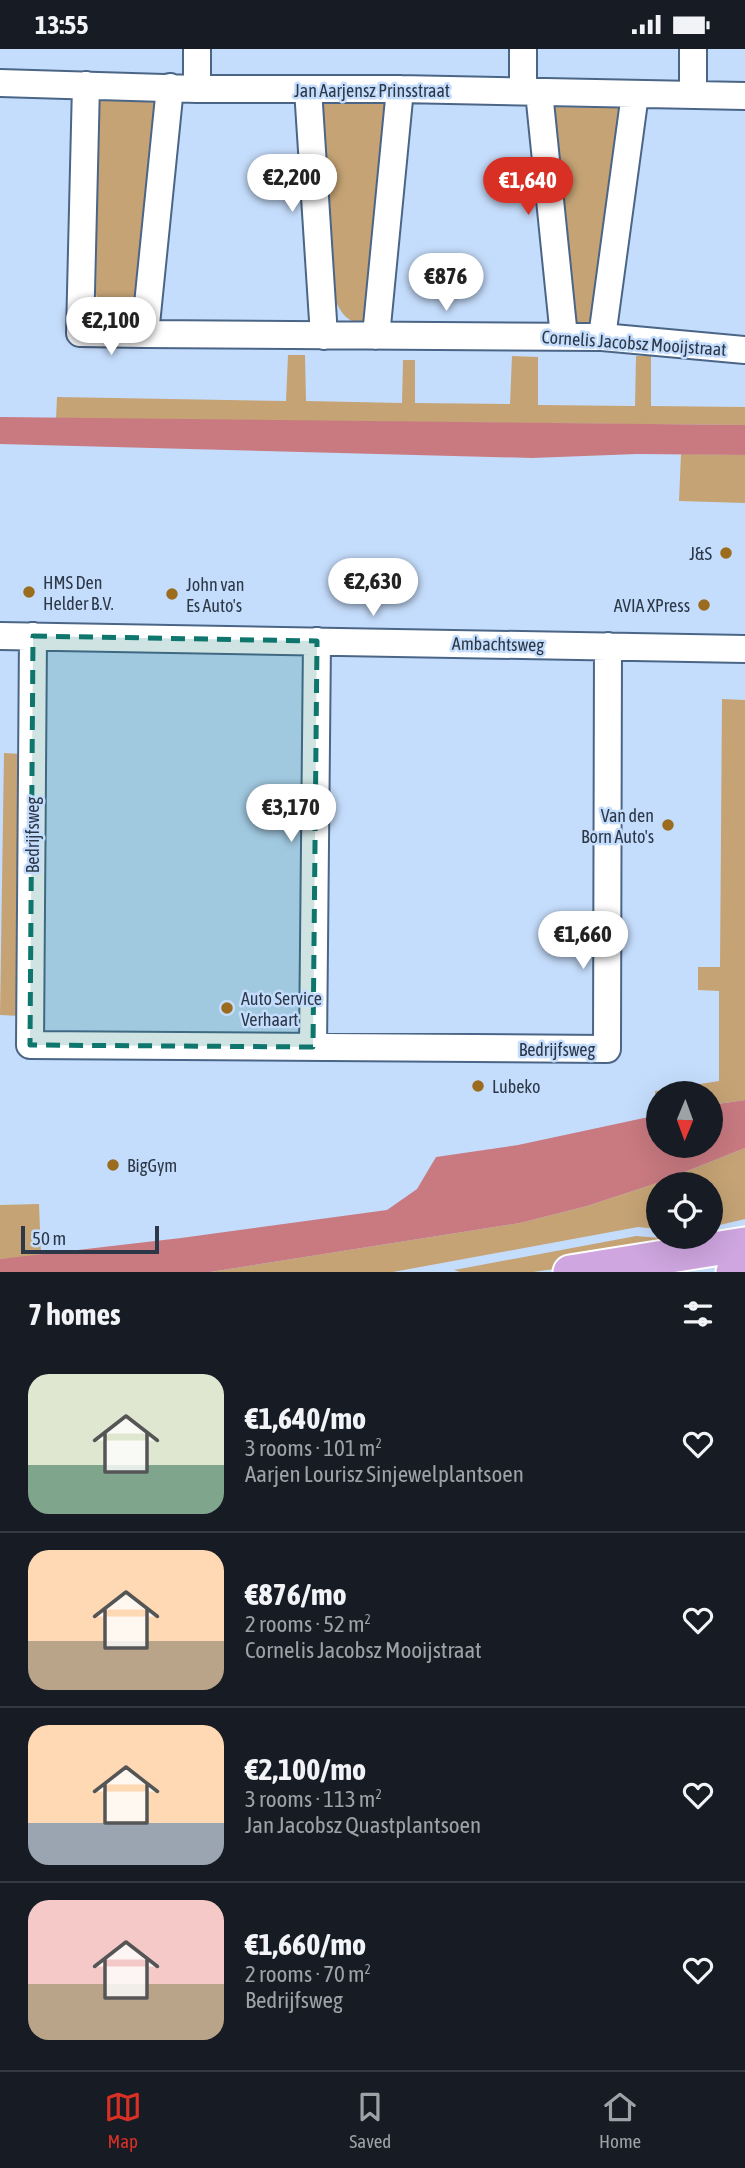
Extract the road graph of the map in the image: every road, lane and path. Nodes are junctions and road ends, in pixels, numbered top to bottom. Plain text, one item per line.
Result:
1 (197, 49) edge
2 (523, 49) edge
3 (693, 49) edge
4 (0, 83) edge
5 (86, 85) junction
6 (170, 87) junction
7 (197, 89) junction
8 (307, 89) junction
9 (400, 89) junction
10 (531, 92) junction
11 (635, 94) junction
12 (693, 94) junction
13 (745, 96) edge
14 (145, 334) junction
15 (324, 336) junction
16 (376, 336) junction
17 (564, 337) junction
18 (602, 337) junction
19 (745, 350) edge
20 (0, 636) edge
21 (33, 636) junction
22 (317, 641) junction
23 (608, 646) junction
24 (745, 649) edge
25 (313, 1047) junction
26 (745, 1244) edge
27 (745, 1269) edge
28 (570, 1272) edge
29 (733, 1272) edge

1 - 7 street
2 - 10 street
3 - 12 street
4 - 5 street, Jan Aarjensz Prinsstraat
5 - 6 street, Jan Aarjensz Prinsstraat
5 - 14 street, Cornelis Jacobsz Mooijstraat
6 - 7 street, Jan Aarjensz Prinsstraat
6 - 14 street
7 - 8 street, Jan Aarjensz Prinsstraat
8 - 9 street, Jan Aarjensz Prinsstraat
8 - 15 street
9 - 10 street, Jan Aarjensz Prinsstraat
9 - 16 street
10 - 11 street, Jan Aarjensz Prinsstraat
10 - 17 street
11 - 12 street, Jan Aarjensz Prinsstraat
11 - 18 street
12 - 13 street, Jan Aarjensz Prinsstraat
14 - 15 street, Cornelis Jacobsz Mooijstraat
15 - 16 street, Cornelis Jacobsz Mooijstraat
16 - 17 street, Cornelis Jacobsz Mooijstraat
17 - 18 street, Cornelis Jacobsz Mooijstraat
18 - 19 street, Cornelis Jacobsz Mooijstraat
20 - 21 street, Ambachtsweg
21 - 22 street, Ambachtsweg
21 - 25 street, Bedrijfsweg
22 - 23 street, Ambachtsweg
22 - 25 street
23 - 24 street, Ambachtsweg
23 - 25 street, Bedrijfsweg
26 - 28 main road
27 - 29 main road

